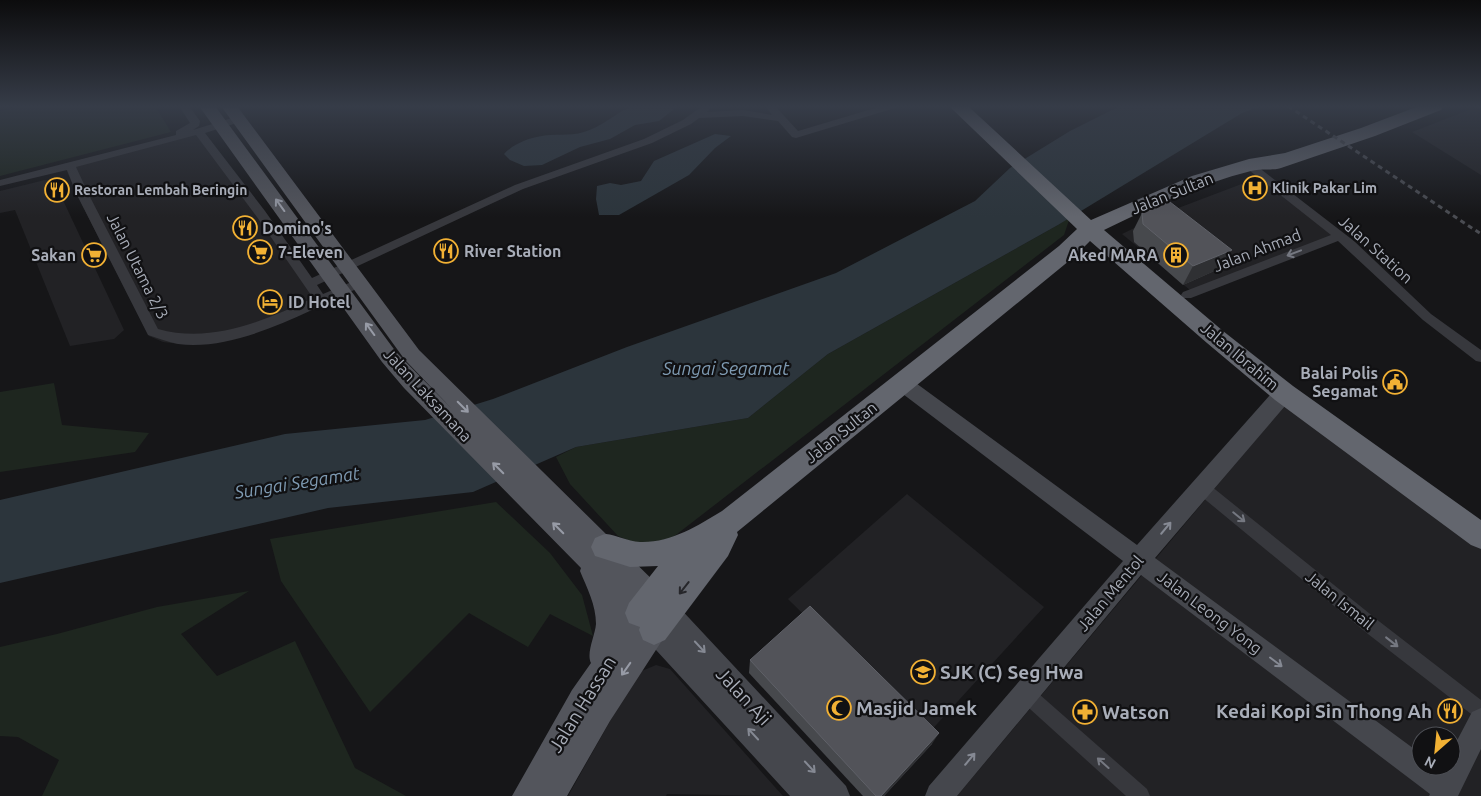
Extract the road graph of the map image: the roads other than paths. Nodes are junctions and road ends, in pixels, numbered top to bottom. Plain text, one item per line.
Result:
1 (159, 143) edge
2 (207, 143) edge
3 (235, 143) edge
4 (257, 143) edge
5 (642, 143) edge
6 (1007, 143) edge
7 (1334, 143) edge
8 (70, 165) junction
9 (1254, 168) junction
10 (0, 183) edge
11 (1095, 226) junction
12 (1339, 236) junction
13 (348, 265) junction
14 (329, 273) junction
15 (361, 282) junction
16 (309, 284) junction
17 (342, 290) junction
18 (1187, 295) junction
19 (321, 300) junction
20 (1481, 357) edge
21 (420, 377) junction
22 (902, 382) junction
23 (1284, 393) junction
24 (1201, 487) junction
25 (732, 520) junction
26 (1481, 520) edge
27 (1481, 536) edge
28 (704, 537) junction
29 (595, 551) junction
30 (1139, 559) junction
31 (653, 613) junction
32 (596, 681) junction
33 (1025, 693) junction
34 (1481, 711) edge
35 (1481, 721) edge
36 (1444, 792) edge
37 (527, 796) edge
38 (551, 796) edge
39 (809, 796) edge
40 (836, 796) edge
41 (938, 796) edge
42 (1140, 796) edge

1 - 8 street
2 - 16 street
14 -> 3 main road, Jalan Laksamana
4 - 13 main road, Jalan Laksamana
5 - 13 street
6 - 11 highway
7 - 9 highway, Jalan Sultan
8 - 10 street
8 - 19 street, Jalan Utama 2/3
9 - 11 highway, Jalan Sultan
9 - 12 street, Jalan Station
11 - 18 highway, Jalan Ibrahim
11 - 22 highway, Jalan Sultan
11 - 23 highway, Jalan Ibrahim
12 -> 18 street, Jalan Ahmad
12 - 20 street, Jalan Station
13 - 14 street
13 - 15 main road, Jalan Laksamana
14 - 16 street
14 - 17 main road, Jalan Laksamana
15 - 17 street, Jalan Utama 2/3
15 - 21 main road, Jalan Laksamana
16 - 19 street
17 - 19 street, Jalan Utama 2/3
21 -> 17 main road, Jalan Laksamana
18 - 26 highway, Jalan Ibrahim
21 - 29 main road, Jalan Laksamana
22 - 25 highway, Jalan Sultan
22 - 30 main road, Jalan Leong Yong
23 - 24 main road, Jalan Mentol
23 - 27 highway, Jalan Ibrahim
30 -> 24 main road, Jalan Mentol
24 -> 34 street, Jalan Ismail
25 - 28 highway, Jalan Sultan
25 -> 31 highway, Jalan Sultan
28 - 29 highway
28 - 31 highway, Jalan Sultan
29 - 31 main road, Jalan Laksamana
29 - 32 main road
30 - 33 main road, Jalan Mentol
30 -> 36 main road, Jalan Leong Yong
31 - 32 main road, Jalan Hassan
31 -> 38 main road, Jalan Hassan
39 -> 31 main road, Jalan Aji
31 -> 40 main road, Jalan Aji
32 - 37 main road, Jalan Hassan
41 -> 33 main road, Jalan Mentol
42 -> 33 street
35 - 36 main road

